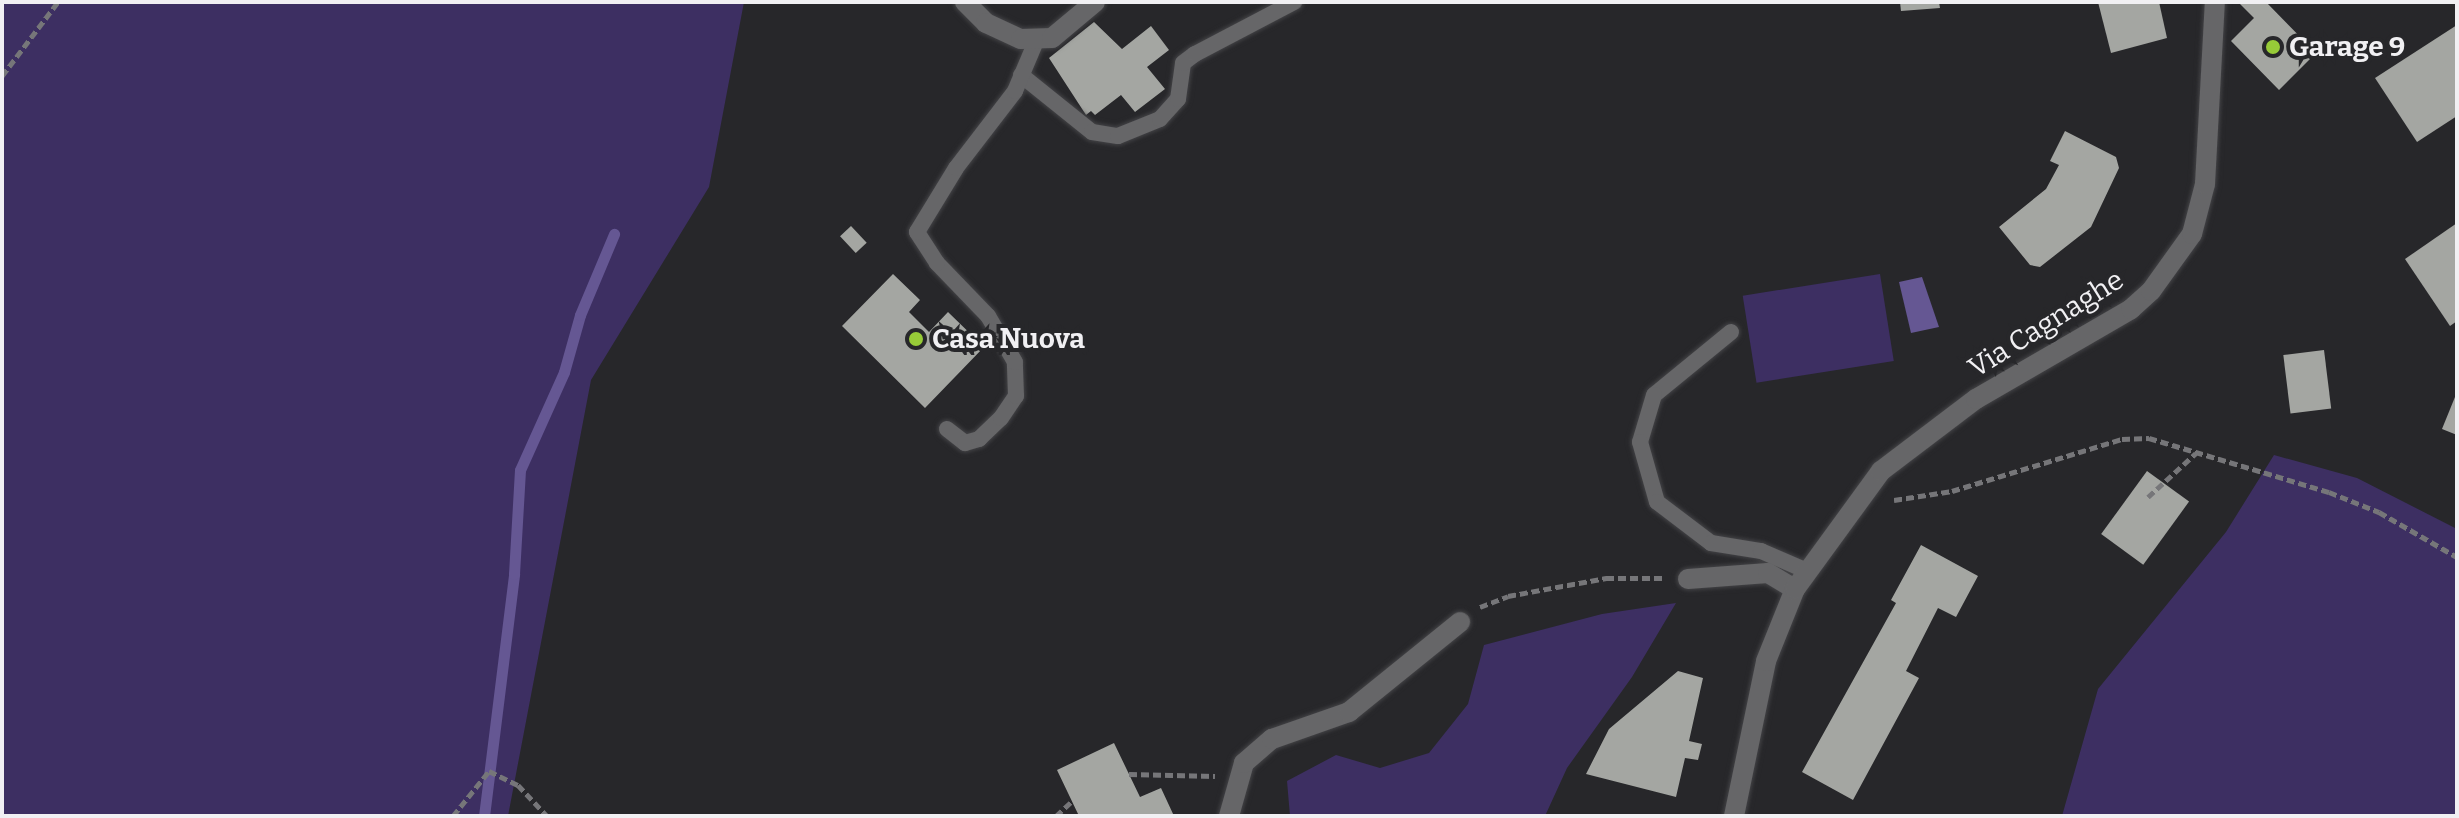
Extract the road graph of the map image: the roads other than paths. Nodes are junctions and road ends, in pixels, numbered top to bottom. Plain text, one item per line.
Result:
1 (965, 2) edge
2 (1095, 2) edge
3 (1294, 2) edge
4 (2215, 2) edge
5 (1037, 39) junction
6 (1021, 75) junction
7 (1731, 332) dead end
8 (947, 429) dead end
9 (1807, 571) junction
10 (1688, 579) road end
11 (1795, 589) junction
12 (1460, 622) road end
13 (1229, 816) edge
14 (1734, 816) edge

1 - 5 street
2 - 5 street
3 - 6 lane
4 - 9 street, Via Cagnaghe
5 - 6 lane
6 - 8 lane
7 - 9 lane
9 - 11 street, Via Cagnaghe
10 - 11 street
11 - 14 street, Via Cagnaghe
12 - 13 street

